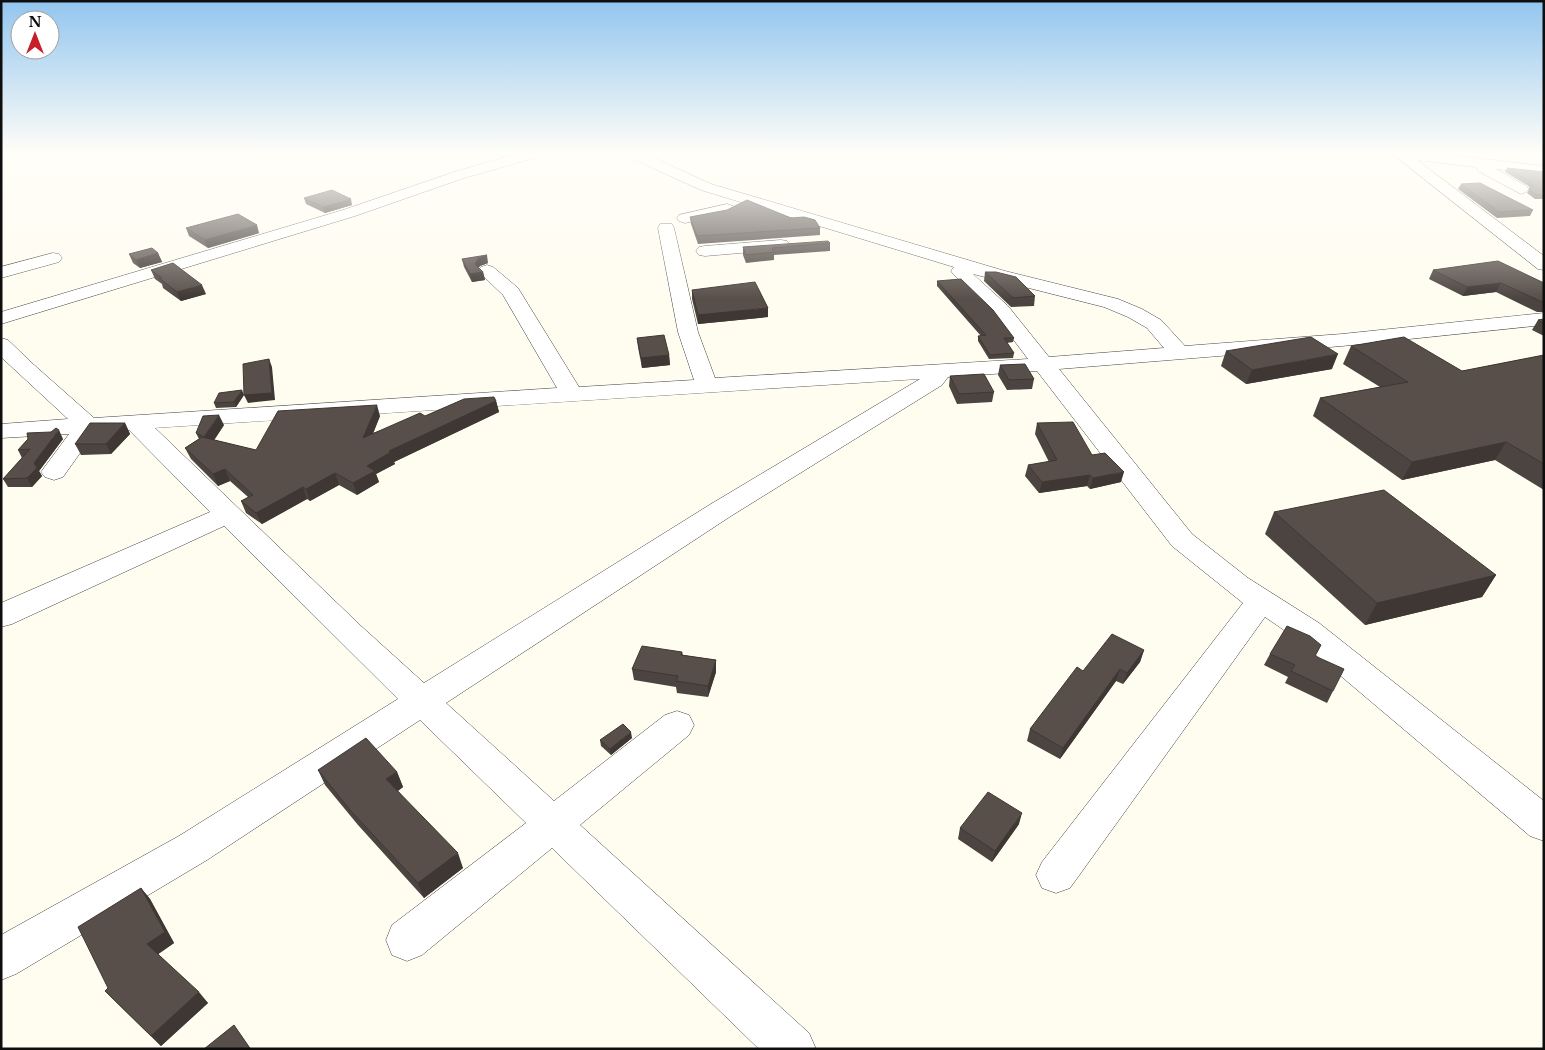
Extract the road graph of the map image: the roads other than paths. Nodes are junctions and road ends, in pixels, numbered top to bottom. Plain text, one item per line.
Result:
1 (387, 201) edge
2 (742, 201) edge
3 (753, 201) edge
4 (1461, 201) edge
5 (685, 218) dead end
6 (666, 228) dead end
7 (873, 238) junction
8 (823, 241) edge
9 (794, 244) edge
10 (705, 251) dead end
11 (53, 258) dead end
12 (1544, 265) edge
13 (976, 268) junction
14 (487, 271) dead end
15 (1, 272) edge
16 (1, 318) edge
17 (1544, 319) edge
18 (1, 344) edge
19 (1180, 353) junction
20 (1044, 364) junction
21 (935, 372) junction
22 (707, 386) junction
23 (569, 394) junction
24 (135, 422) junction
25 (85, 424) junction
26 (1, 432) edge
27 (54, 472) dead end
28 (228, 514) junction
29 (1262, 599) junction
30 (1, 616) edge
31 (422, 702) junction
32 (676, 725) dead end
33 (1544, 824) edge
34 (553, 825) junction
35 (1056, 875) dead end
36 (407, 940) dead end
37 (1, 959) edge
38 (793, 1049) edge

1 - 16 street
2 - 5 street
3 - 7 street
4 - 12 street
6 - 22 street
7 - 8 street
7 - 13 street
9 - 10 street
11 - 15 street
13 - 19 street
13 - 20 street
14 - 23 street
17 - 19 street
18 - 25 street
19 - 20 street
20 - 21 street
20 - 29 street
21 - 22 street
21 - 31 street
22 - 23 street
23 - 24 street
24 - 25 street
24 - 28 street
25 - 26 street
25 - 27 street
28 - 30 street
28 - 31 street
29 - 33 street
29 - 35 street
31 - 34 street
31 - 37 street
32 - 34 street
34 - 36 street
34 - 38 street

